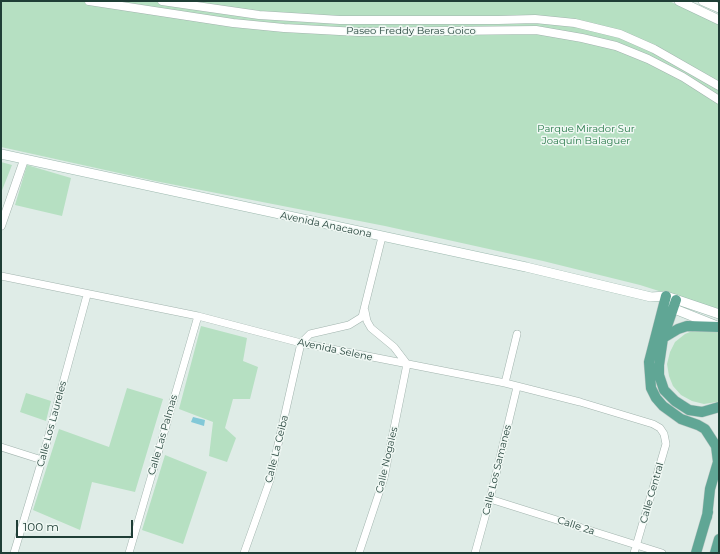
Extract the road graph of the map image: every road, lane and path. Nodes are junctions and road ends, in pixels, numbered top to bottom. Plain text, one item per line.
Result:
1 (89, 1) edge
2 (162, 1) edge
3 (679, 1) edge
4 (703, 1) edge
5 (719, 8) edge
6 (719, 20) edge
7 (719, 85) edge
8 (719, 100) edge
9 (1, 154) edge
10 (24, 160) junction
11 (1, 226) edge
12 (382, 237) junction
13 (1, 276) edge
14 (87, 295) junction
15 (670, 302) junction
16 (364, 311) junction
17 (719, 314) edge
18 (198, 316) junction
19 (719, 327) edge
20 (517, 334) dead end
21 (663, 338) junction
22 (302, 343) junction
23 (407, 364) junction
24 (505, 383) junction
25 (517, 387) junction
26 (719, 407) edge
27 (664, 434) joint
28 (1, 447) edge
29 (42, 460) junction
30 (719, 476) edge
31 (490, 499) junction
32 (707, 517) junction
33 (719, 539) edge
34 (637, 545) junction
35 (14, 553) edge
36 (129, 553) edge
37 (244, 553) edge
38 (359, 553) edge
39 (475, 553) edge
40 (634, 553) edge
41 (662, 553) edge
42 (696, 553) edge
43 (715, 553) edge

1 - 8 street, Paseo Freddy Beras Goico
2 - 7 street, Paseo Freddy Beras Goico
3 - 6 main road
4 - 5 main road
9 - 10 main road, Avenida Anacaona
10 - 11 street
10 - 12 main road, Avenida Anacaona
12 - 15 main road, Avenida Anacaona
12 - 16 street
13 - 14 street, Avenida Selene
14 - 18 street, Avenida Selene
14 - 29 street, Calle Los Laureles
15 - 17 main road, Avenida Anacaona
15 - 19 main road, Avenida Anacaona
15 - 21 main road
15 - 32 main road
16 - 22 street
16 - 23 street
18 - 22 street, Avenida Selene
18 - 36 street, Calle Las Palmas
19 - 21 main road
20 - 24 street
21 - 26 main road
22 - 23 street, Avenida Selene
22 - 37 street, Calle La Ceiba
23 - 24 street, Avenida Selene
23 - 38 street, Calle Nogales
24 - 25 street, Avenida Selene
25 - 27 street, Avenida Selene
25 - 31 street, Calle Los Samanes
27 - 34 street, Calle Central
28 - 29 street
29 - 35 street, Calle Los Laureles
30 - 32 main road
31 - 34 street, Calle 2a
31 - 39 street, Calle Los Samanes
32 - 42 main road
33 - 43 main road
34 - 40 street, Calle Central
34 - 41 street, Calle 2a

